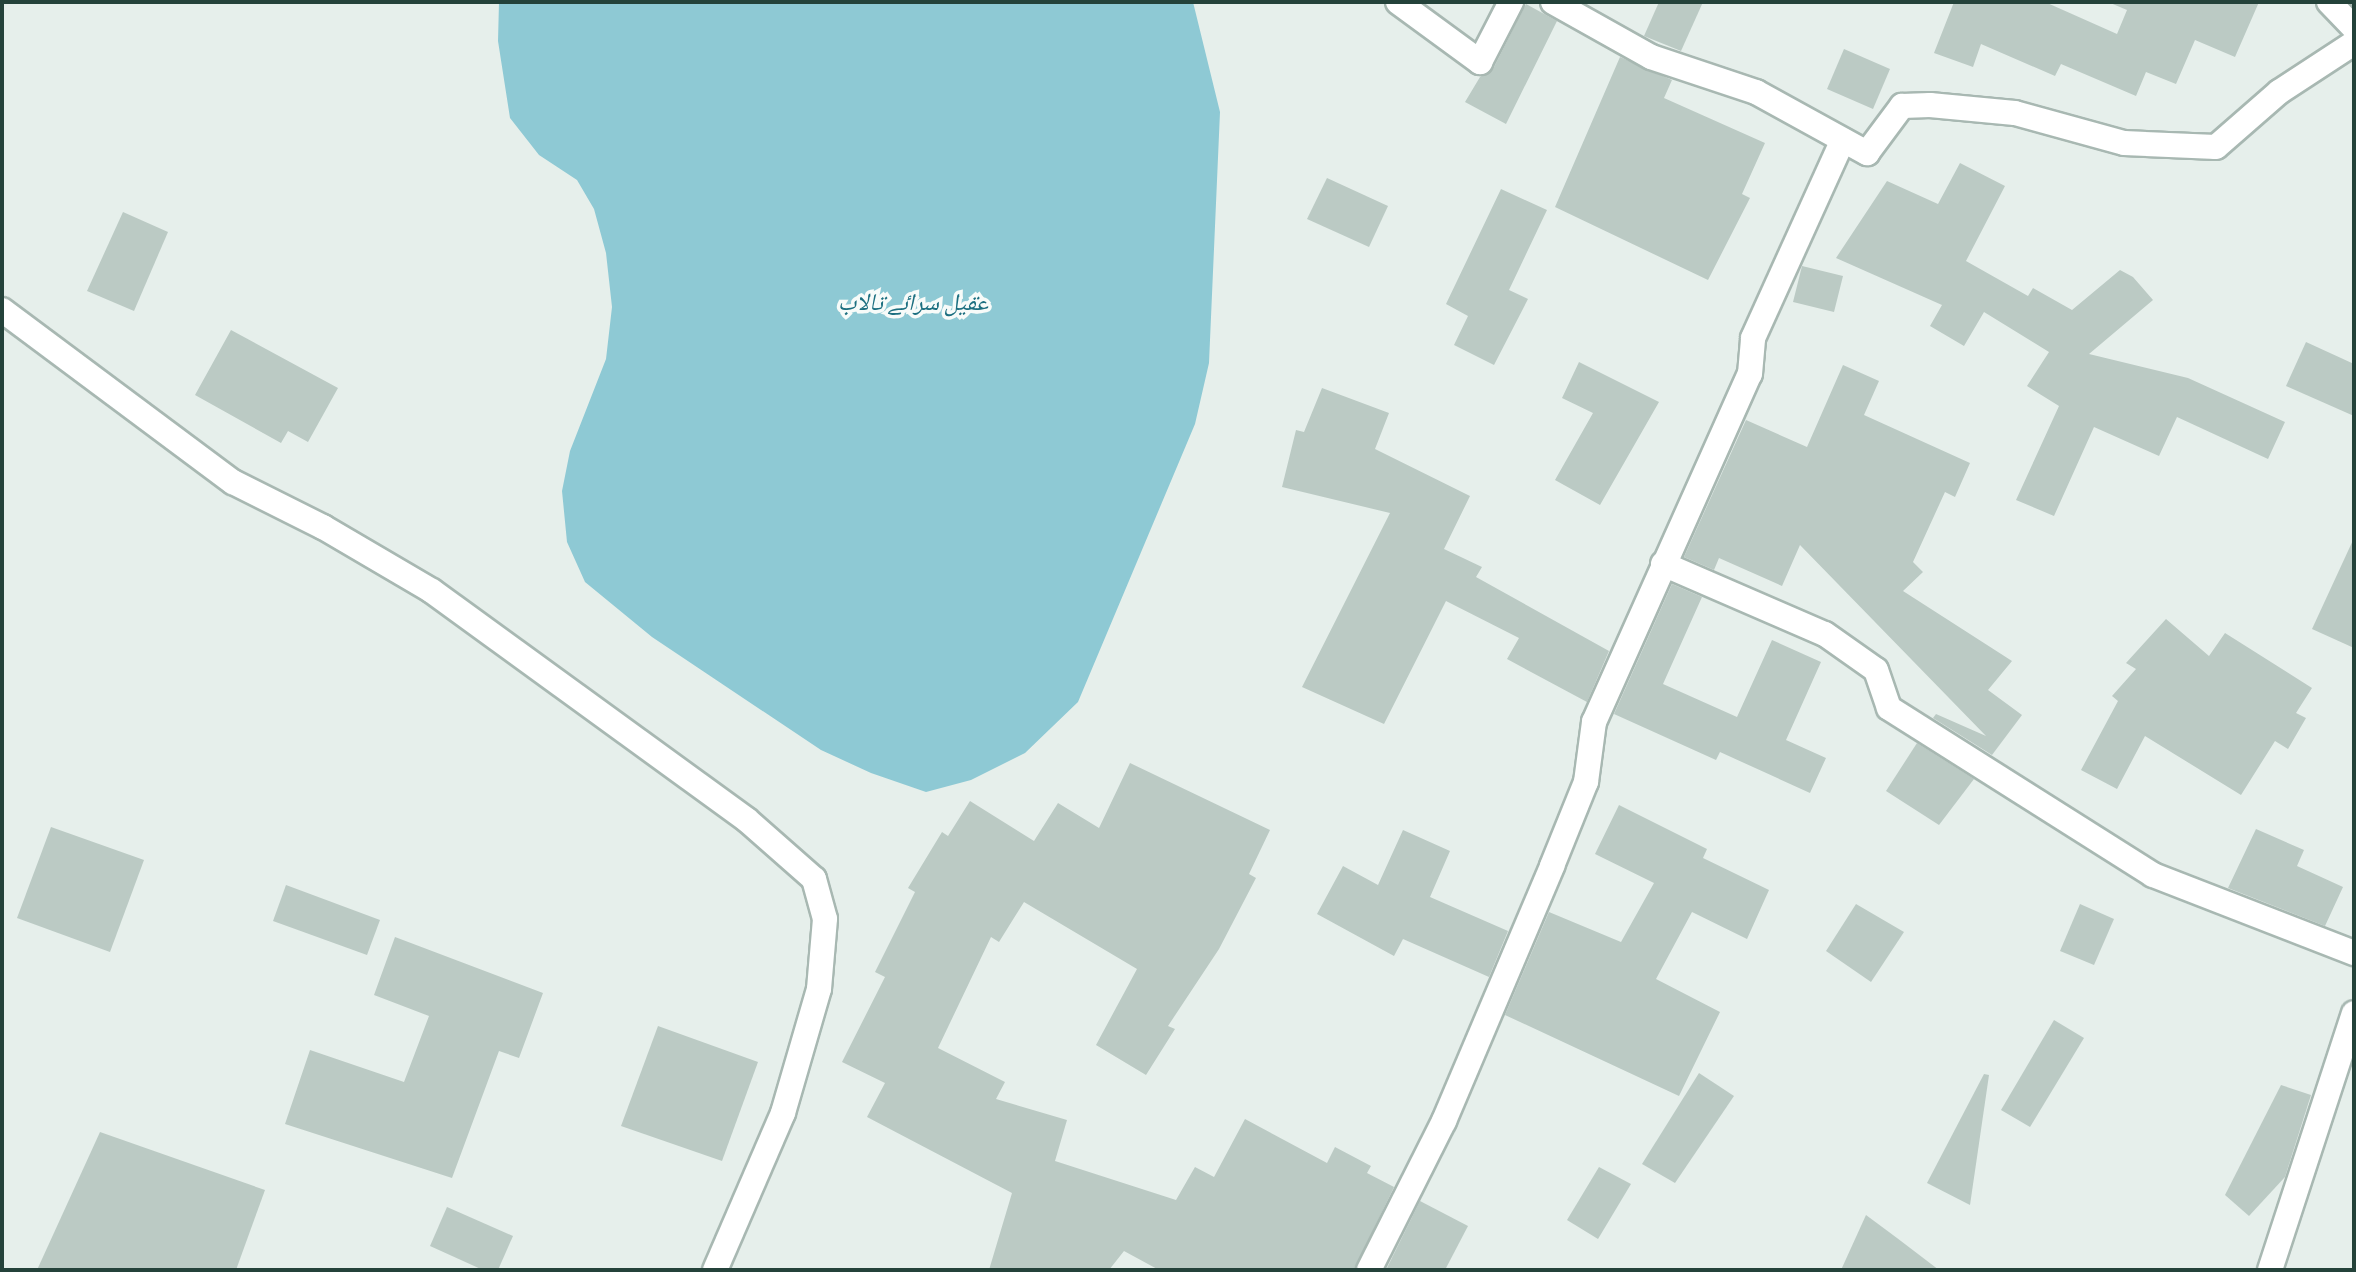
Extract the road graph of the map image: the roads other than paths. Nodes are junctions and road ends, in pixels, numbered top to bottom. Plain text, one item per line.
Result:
1 (1398, 2) edge
2 (1511, 2) edge
3 (1553, 2) edge
4 (2329, 2) edge
5 (2354, 28) edge
6 (2354, 43) edge
7 (1843, 140) junction
8 (2, 310) edge
9 (1663, 564) junction
10 (2354, 953) edge
11 (2354, 1013) edge
12 (715, 1270) edge
13 (1369, 1270) edge
14 (2270, 1270) edge

1 - 2 street
3 - 7 street
4 - 5 street
6 - 7 street
7 - 9 street
8 - 12 street
9 - 10 street
9 - 13 street
11 - 14 street

